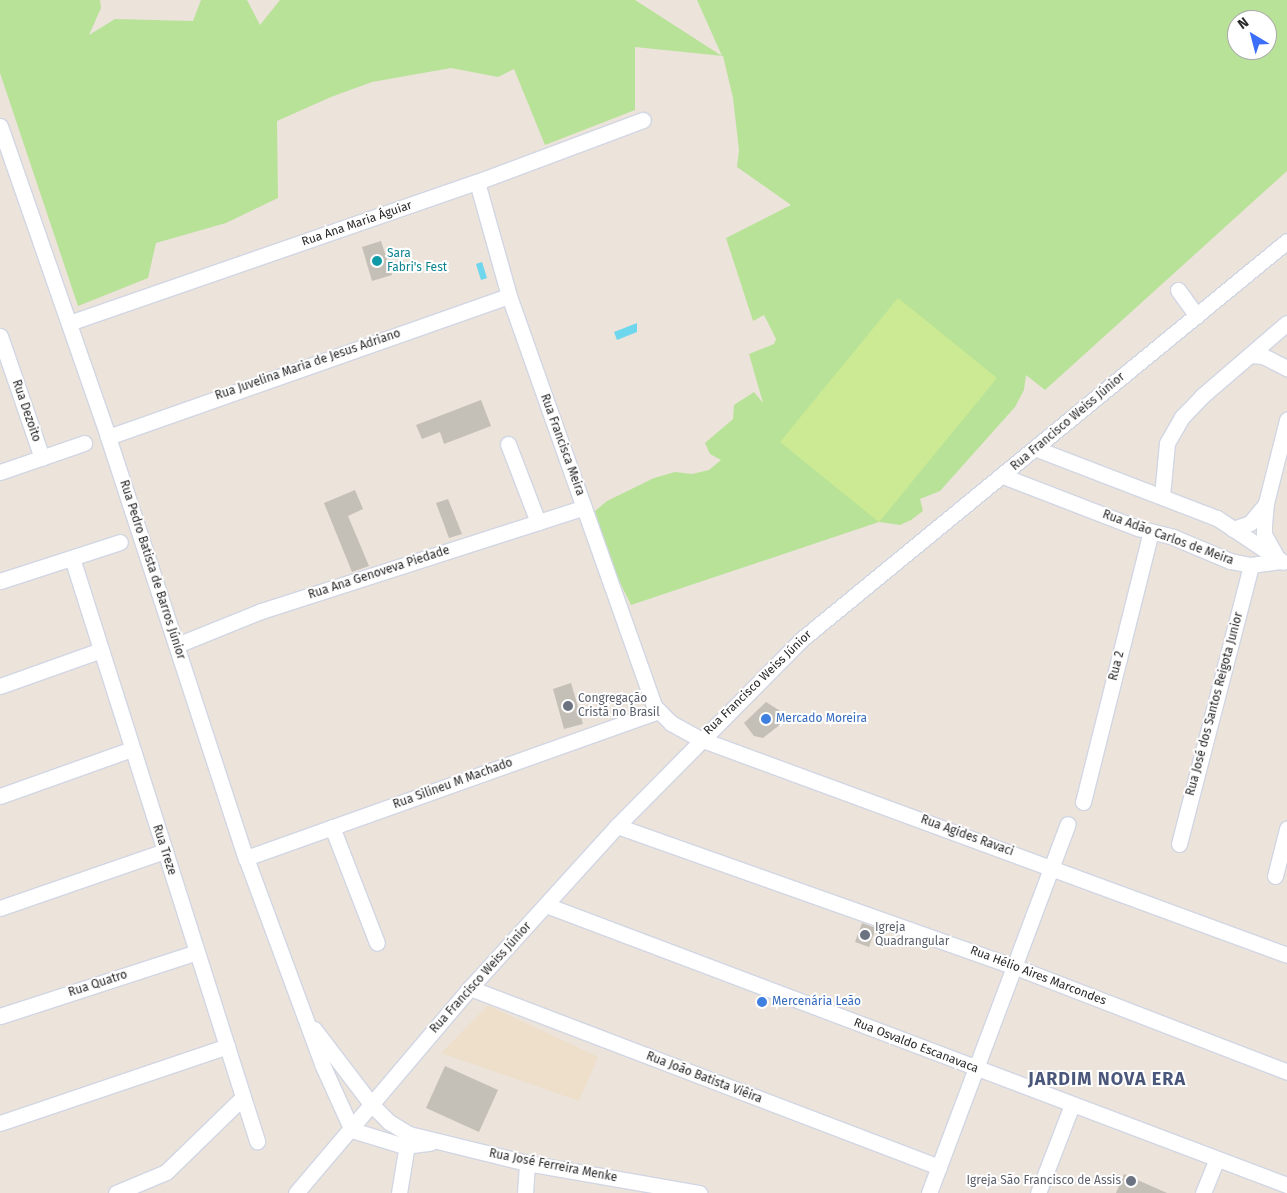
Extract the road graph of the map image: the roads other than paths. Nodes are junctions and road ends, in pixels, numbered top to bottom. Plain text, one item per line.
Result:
1 (643, 120) dead end
2 (0, 126) edge
3 (477, 182) junction
4 (1287, 241) edge
5 (1178, 290) dead end
6 (509, 296) junction
7 (1197, 316) junction
8 (69, 323) junction
9 (1287, 323) edge
10 (0, 336) edge
11 (1250, 354) junction
12 (1287, 368) edge
13 (6, 370) edge
14 (1287, 420) edge
15 (108, 437) junction
16 (84, 443) dead end
17 (508, 444) dead end
18 (1037, 449) junction
19 (42, 458) junction
20 (0, 472) edge
21 (1004, 476) junction
22 (1162, 496) junction
23 (1266, 503) junction
24 (584, 507) junction
25 (538, 522) junction
26 (1233, 528) junction
27 (1151, 531) junction
28 (120, 542) dead end
29 (72, 558) junction
30 (1283, 563) edge
31 (1251, 565) junction
32 (0, 581) edge
33 (177, 645) junction
34 (101, 650) junction
35 (0, 686) edge
36 (657, 708) junction
37 (700, 738) junction
38 (132, 749) junction
39 (0, 796) edge
40 (1083, 802) dead end
41 (1068, 824) dead end
42 (617, 826) junction
43 (332, 827) junction
44 (1287, 829) edge
45 (1179, 844) dead end
46 (165, 851) junction
47 (246, 858) junction
48 (1050, 866) junction
49 (1275, 876) dead end
50 (546, 906) junction
51 (0, 908) edge
52 (377, 943) dead end
53 (197, 952) junction
54 (1287, 955) edge
55 (1013, 966) junction
56 (470, 988) junction
57 (303, 1014) junction
58 (0, 1016) edge
59 (227, 1046) junction
60 (975, 1069) junction
61 (1287, 1072) edge
62 (243, 1098) junction
63 (372, 1104) junction
64 (1072, 1105) junction
65 (0, 1123) edge
66 (352, 1130) junction
67 (407, 1140) junction
68 (257, 1141) dead end
69 (1217, 1159) junction
70 (528, 1163) junction
71 (939, 1167) junction
72 (1287, 1185) edge
73 (139, 1189) edge
74 (116, 1193) edge
75 (296, 1193) edge
76 (399, 1193) edge
77 (525, 1193) edge
78 (699, 1193) edge
79 (929, 1193) edge
80 (1038, 1193) edge
81 (1203, 1193) edge

1 - 3 street, Rua Ana Maria Águiar
2 - 8 street, Rua Pedro Batista de Barros Júnior
3 - 6 street, Rua Francisca Meira
3 - 8 street, Rua Ana Maria Águiar
4 - 7 street, Rua Francisco Weiss Júnior
5 - 7 street
6 - 15 street, Rua Juvelina Maria de Jesus Adriano
6 - 24 street, Rua Francisca Meira
7 - 18 street, Rua Francisco Weiss Júnior
8 - 15 street, Rua Pedro Batista de Barros Júnior
9 - 11 street
10 - 13 street, Rua Dezoito
11 - 12 street
11 - 22 street
13 - 19 street, Rua Dezoito
14 - 23 street
15 - 33 street, Rua Pedro Batista de Barros Júnior
16 - 19 street
17 - 25 street
18 - 21 street, Rua Francisco Weiss Júnior
18 - 22 street
19 - 20 street
21 - 27 street, Rua Adão Carlos de Meira
21 - 37 street, Rua Francisco Weiss Júnior
22 - 26 street
23 - 26 street
23 - 30 street
24 - 25 street, Rua Ana Genoveva Piedade
24 - 36 street, Rua Francisca Meira
25 - 33 street, Rua Ana Genoveva Piedade
26 - 30 street
27 - 31 street, Rua Adão Carlos de Meira
27 - 40 street, Rua 2
28 - 29 street
29 - 32 street
29 - 34 street, Rua Treze
30 - 31 street, Rua Adão Carlos de Meira
31 - 45 street, Rua José dos Santos Reigota Junior
33 - 47 street, Rua Pedro Batista de Barros Júnior
34 - 35 street
34 - 38 street, Rua Treze
36 - 37 street, Rua Agides Ravaci
36 - 43 street, Rua Silineu M Machado
37 - 42 street, Rua Francisco Weiss Júnior
37 - 48 street, Rua Agides Ravaci
38 - 39 street
38 - 46 street, Rua Treze
41 - 48 street
42 - 50 street, Rua Francisco Weiss Júnior
42 - 55 street, Rua Hélio Aires Marcondes
43 - 47 street, Rua Silineu M Machado
43 - 52 street
44 - 49 street
46 - 51 street
46 - 53 street, Rua Treze
47 - 57 street, Rua Pedro Batista de Barros Júnior
48 - 54 street, Rua Agides Ravaci
48 - 55 street
50 - 56 street, Rua Francisco Weiss Júnior
50 - 60 street, Rua Osvaldo Escanavaca
53 - 58 street, Rua Quatro
53 - 59 street, Rua Treze
55 - 60 street
55 - 61 street, Rua Hélio Aires Marcondes
56 - 63 street, Rua Francisco Weiss Júnior
56 - 71 street, Rua João Batista Viêira
57 - 63 street, Rua Pedro Batista de Barros Júnior
57 - 66 street, Rua Pedro Batista de Barros Júnior
59 - 62 street, Rua Treze
59 - 65 street
60 - 64 street, Rua Osvaldo Escanavaca
60 - 71 street
62 - 68 street, Rua Treze
62 - 73 street
63 - 66 street, Rua Francisco Weiss Júnior
63 - 67 street
64 - 69 street, Rua Osvaldo Escanavaca
64 - 80 street
66 - 67 street, Rua José Ferreira Menke
66 - 75 street, Rua Francisco Weiss Júnior
67 - 70 street, Rua José Ferreira Menke
67 - 76 street
69 - 72 street, Rua Osvaldo Escanavaca
69 - 81 street
70 - 77 street
70 - 78 street, Rua José Ferreira Menke
71 - 79 street
73 - 74 street

